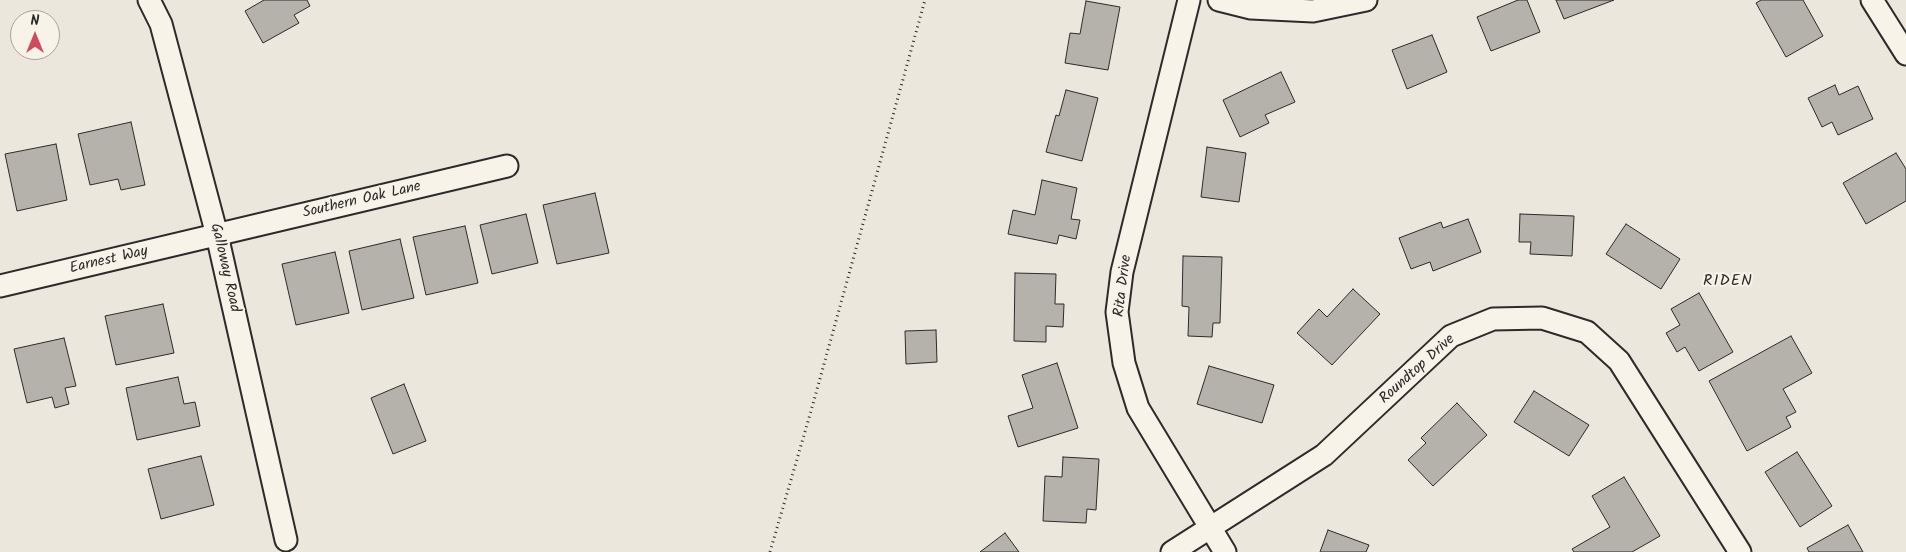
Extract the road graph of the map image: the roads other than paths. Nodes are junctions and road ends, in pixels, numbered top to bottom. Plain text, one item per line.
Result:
1 (149, 0) edge
2 (1189, 0) edge
3 (1219, 0) edge
4 (1366, 0) edge
5 (1872, 0) edge
6 (1906, 54) edge
7 (507, 166) dead end
8 (217, 235) junction
9 (0, 286) edge
10 (1211, 528) junction
11 (286, 540) dead end
12 (1172, 552) edge
13 (1226, 552) edge
14 (1740, 552) edge

1 - 8 street, Galloway Road
2 - 10 street, Rita Drive
3 - 4 street
5 - 6 street
7 - 8 street, Southern Oak Lane
8 - 9 street, Earnest Way
8 - 11 street, Galloway Road
10 - 12 street, Roundtop Drive
10 - 13 street, Rita Drive
10 - 14 street, Roundtop Drive

